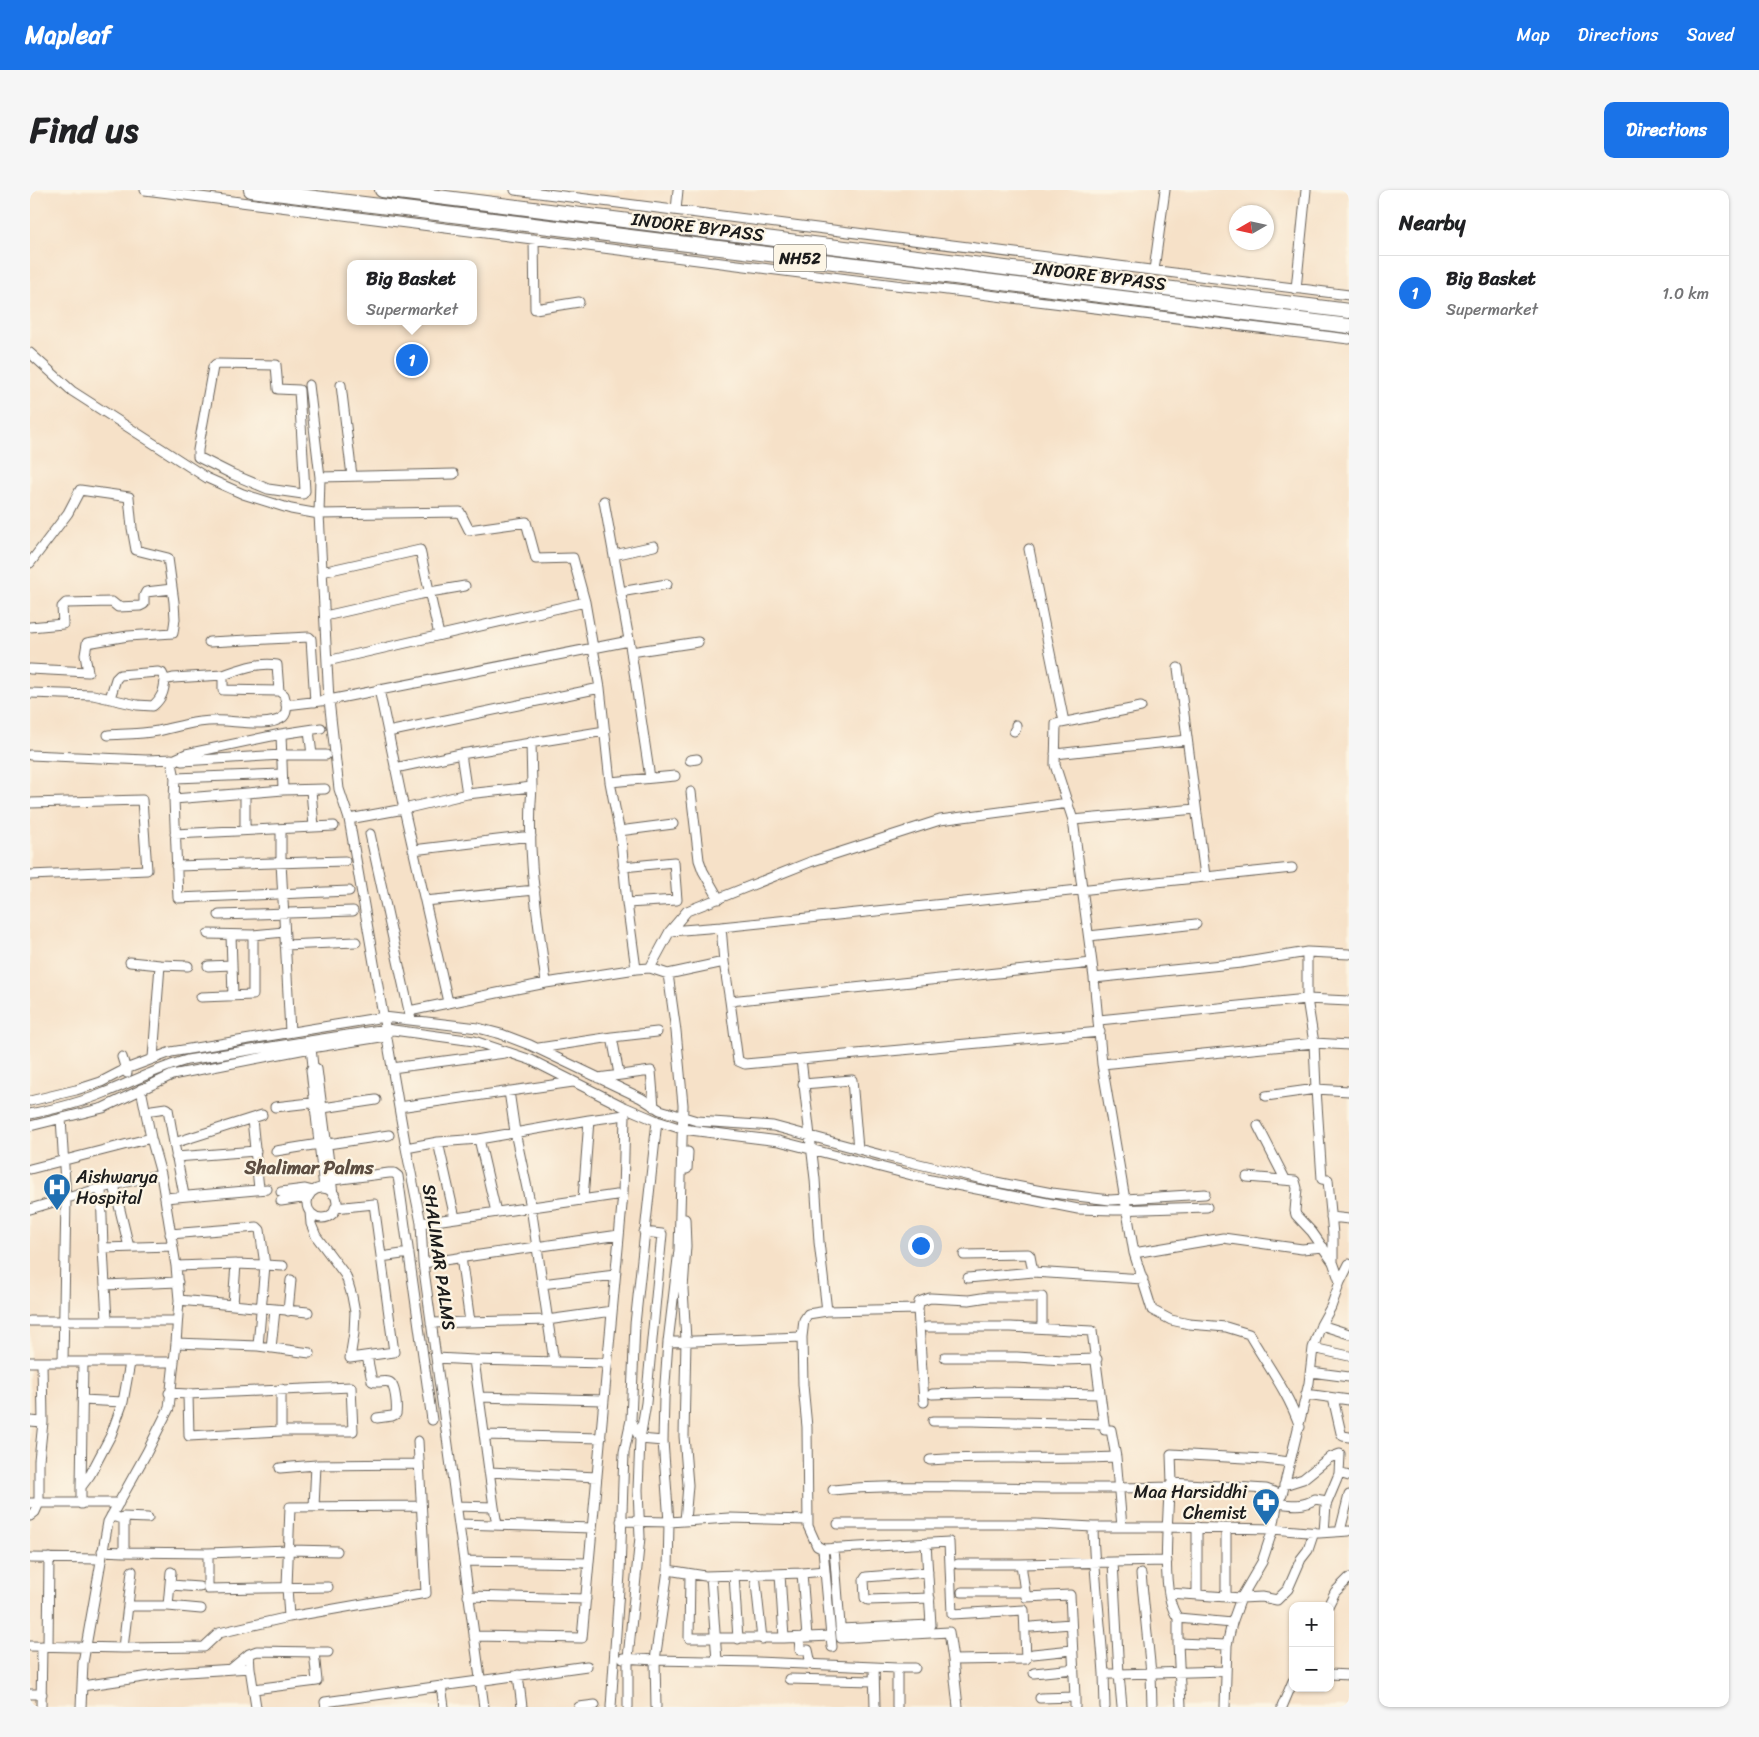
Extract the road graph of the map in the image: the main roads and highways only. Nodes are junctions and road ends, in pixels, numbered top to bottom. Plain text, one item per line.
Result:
1 (250, 190) edge
2 (382, 190) edge
3 (1349, 311) edge
4 (1349, 326) edge

1 - 4 highway, INDORE BYPASS / NH52
2 - 3 highway, INDORE BYPASS / NH52

